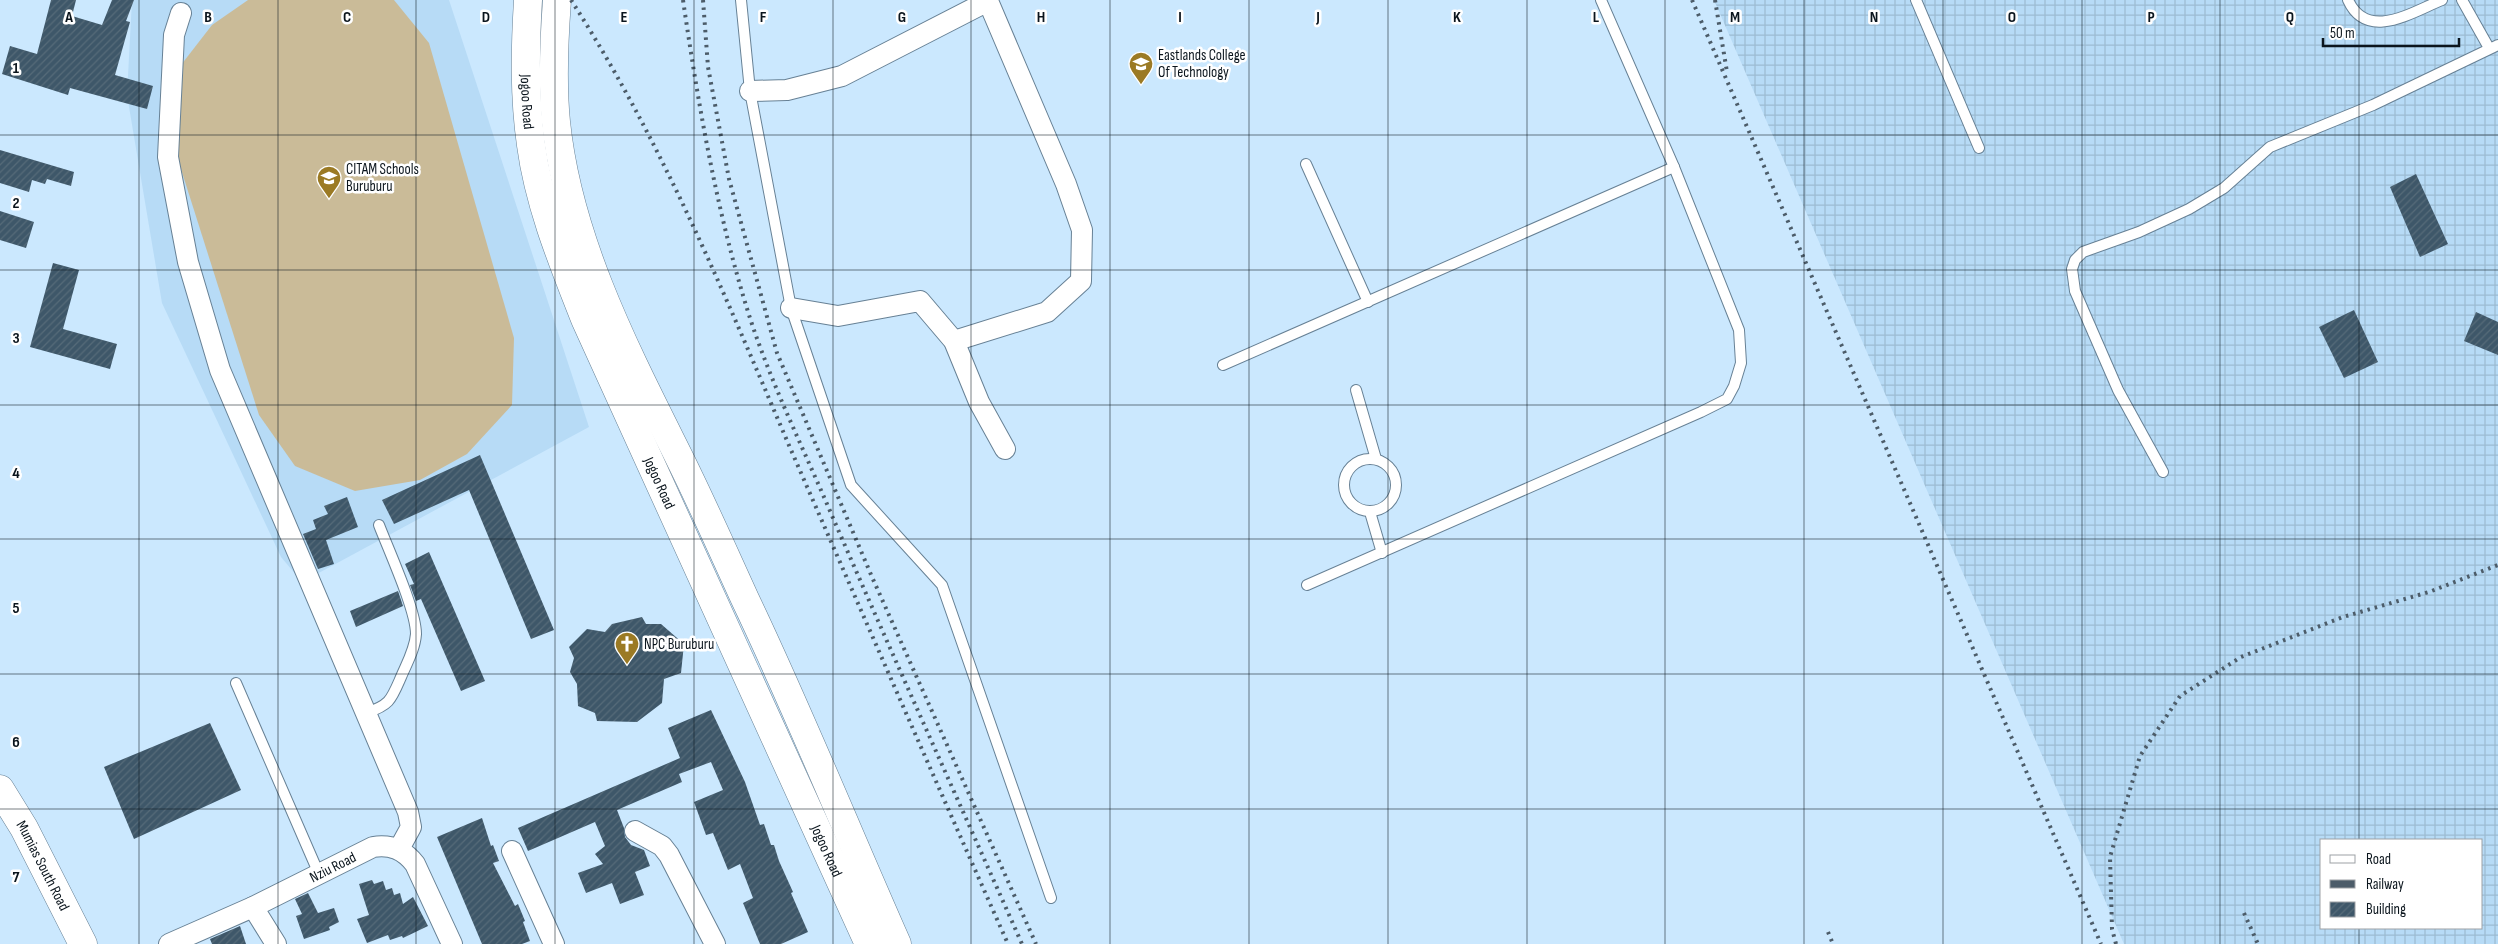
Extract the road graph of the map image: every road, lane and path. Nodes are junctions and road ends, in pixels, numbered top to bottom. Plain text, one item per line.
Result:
1 (528, 0) edge
2 (741, 0) edge
3 (1601, 0) edge
4 (1916, 0) edge
5 (2348, 0) edge
6 (2442, 0) edge
7 (2462, 0) edge
8 (990, 1) edge
9 (557, 11) edge
10 (181, 13) dead end
11 (2494, 47) edge
12 (750, 91) junction
13 (1979, 148) dead end
14 (1306, 164) dead end
15 (1674, 167) junction
16 (1368, 302) junction
17 (790, 308) junction
18 (954, 341) junction
19 (1223, 365) dead end
20 (1356, 390) dead end
21 (1006, 449) dead end
22 (1376, 459) junction
23 (2163, 472) dead end
24 (1370, 512) junction
25 (379, 525) dead end
26 (1382, 553) junction
27 (1307, 586) dead end
28 (236, 684) dead end
29 (366, 712) junction
30 (0, 789) edge
31 (635, 831) dead end
32 (399, 849) junction
33 (512, 851) dead end
34 (319, 874) junction
35 (1051, 898) dead end
36 (253, 907) junction
37 (83, 944) edge
38 (169, 944) edge
39 (276, 944) edge
40 (452, 944) edge
41 (554, 944) edge
42 (715, 944) edge
43 (869, 944) edge
44 (897, 944) edge

1 - 43 main road, Jogoo Road
2 - 12 lane
3 - 15 lane
4 - 13 lane
5 - 6 lane
7 - 11 lane
8 - 12 street
8 - 18 street
9 - 44 main road, Jogoo Road
10 - 29 street
11 - 23 lane
12 - 17 lane
14 - 16 lane
15 - 16 lane
15 - 26 lane
16 - 19 lane
17 - 18 street
17 - 35 lane
18 - 21 street
20 - 22 lane
22 - 24 lane
22 - 24 lane
24 - 26 lane
25 - 29 lane
26 - 27 lane
28 - 34 lane
29 - 32 street
30 - 37 main road, Mumias South Road
31 - 42 street
32 - 34 street, Nziu Road
32 - 40 street
33 - 41 street
34 - 36 street, Nziu Road
36 - 38 street, Nziu Road
36 - 39 street

